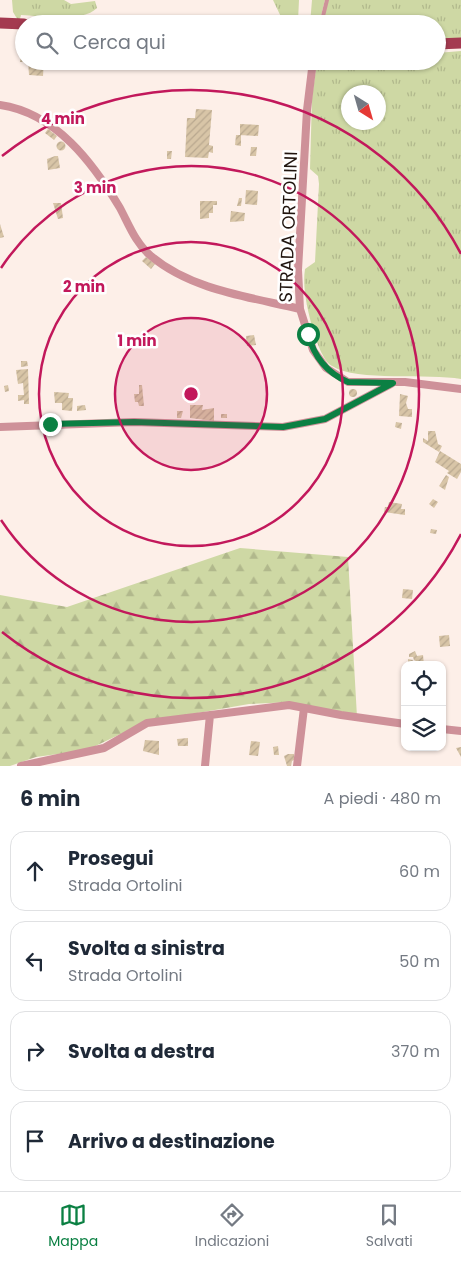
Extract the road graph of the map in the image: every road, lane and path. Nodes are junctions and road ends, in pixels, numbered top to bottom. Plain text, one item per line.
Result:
1 (327, 0) edge
2 (323, 15) edge
3 (0, 22) edge
4 (15, 23) edge
5 (461, 43) edge
6 (446, 44) edge
7 (312, 70) edge
8 (0, 105) edge
9 (300, 309) junction
10 (393, 383) junction
11 (461, 389) edge
12 (0, 427) edge
13 (304, 708) junction
14 (210, 715) junction
15 (401, 723) edge
16 (446, 729) edge
17 (461, 731) edge
18 (21, 766) edge
19 (205, 766) edge
20 (297, 766) edge

1 - 2 lane
3 - 4 main road
5 - 6 main road
7 - 9 street, STRADA ORTOLINI
8 - 9 street
9 - 10 street, STRADA ORTOLINI
10 - 11 street, STRADA ORTOLINI
10 - 12 street
13 - 14 street
13 - 15 street
13 - 20 street
14 - 18 street
14 - 19 street
16 - 17 street

